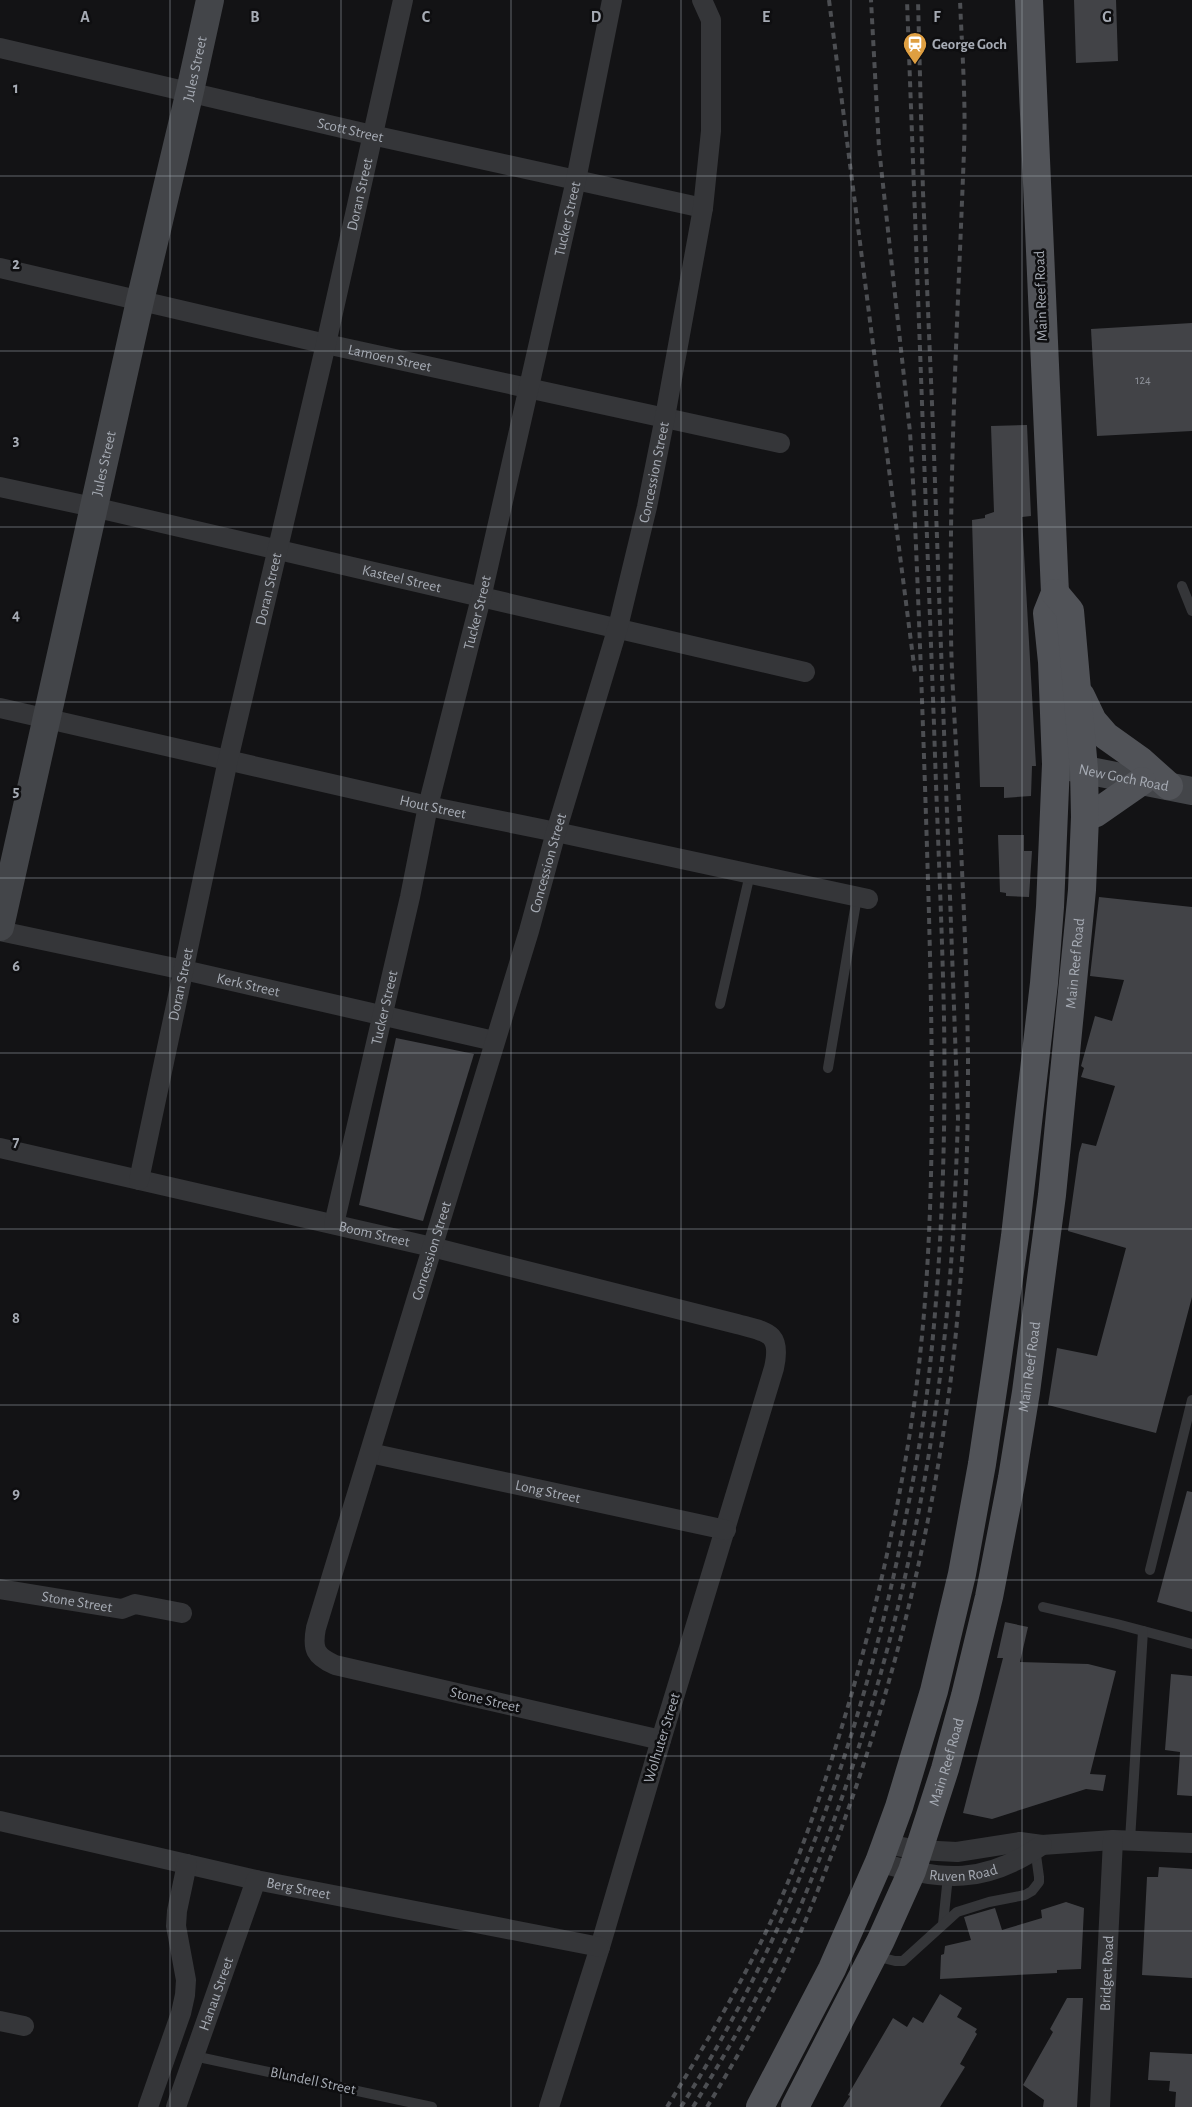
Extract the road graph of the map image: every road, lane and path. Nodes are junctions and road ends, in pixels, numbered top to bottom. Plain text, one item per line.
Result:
1 (210, 0) edge
2 (403, 0) edge
3 (612, 0) edge
4 (702, 0) edge
5 (1029, 0) edge
6 (0, 48) edge
7 (190, 91) junction
8 (372, 135) junction
9 (576, 180) junction
10 (703, 208) junction
11 (0, 268) edge
12 (140, 301) junction
13 (326, 344) junction
14 (527, 388) junction
15 (664, 417) junction
16 (780, 443) dead end
17 (0, 487) edge
18 (93, 507) junction
19 (277, 550) junction
20 (1182, 586) dead end
21 (1055, 593) junction
22 (481, 598) junction
23 (1192, 611) edge
24 (618, 627) junction
25 (805, 672) dead end
26 (1075, 686) junction
27 (0, 708) edge
28 (46, 718) junction
29 (228, 760) junction
30 (1056, 764) junction
31 (1084, 769) junction
32 (1142, 781) junction
33 (1181, 788) edge
34 (428, 806) junction
35 (1085, 818) junction
36 (556, 832) junction
37 (750, 874) junction
38 (862, 898) joint
39 (0, 929) edge
40 (184, 970) junction
41 (720, 1004) dead end
42 (384, 1016) junction
43 (494, 1041) junction
44 (828, 1068) dead end
45 (0, 1148) edge
46 (139, 1180) junction
47 (334, 1224) junction
48 (432, 1247) junction
49 (774, 1368) joint
50 (1192, 1400) edge
51 (370, 1453) junction
52 (726, 1530) junction
53 (1150, 1570) dead end
54 (0, 1589) edge
55 (1043, 1607) dead end
56 (182, 1613) dead end
57 (1143, 1631) junction
58 (1192, 1644) edge
59 (315, 1649) joint
60 (661, 1740) junction
61 (0, 1821) edge
62 (1121, 1840) junction
63 (1192, 1843) edge
64 (1037, 1846) junction
65 (882, 1853) junction
66 (915, 1861) junction
67 (187, 1864) junction
68 (948, 1876) junction
69 (256, 1880) junction
70 (943, 1924) junction
71 (600, 1947) junction
72 (873, 1956) junction
73 (0, 2020) edge
74 (24, 2026) dead end
75 (194, 2056) junction
76 (148, 2107) edge
77 (176, 2107) edge
78 (432, 2107) edge
79 (548, 2107) edge
80 (760, 2107) edge
81 (795, 2107) edge
82 (1100, 2107) edge

1 - 7 main road, Jules Street
2 - 8 street, Doran Street
3 - 9 street, Tucker Street
4 - 10 street, Concession Street
5 - 21 main road, Main Reef Road
6 - 7 street, Scott Street
7 - 8 street, Scott Street
7 - 12 main road, Jules Street
8 - 9 street, Scott Street
8 - 13 street, Doran Street
9 - 10 street, Scott Street
9 - 14 street, Tucker Street
10 - 15 street, Concession Street
11 - 12 street, Lamoen Street
12 - 13 street, Lamoen Street
12 - 18 main road, Jules Street
13 - 14 street, Lamoen Street
13 - 19 street, Doran Street
14 - 15 street, Lamoen Street
14 - 22 street, Tucker Street
15 - 16 street, Lamoen Street
15 - 24 street, Concession Street
17 - 18 street, Kasteel Street
18 - 19 street, Kasteel Street
18 - 28 main road, Jules Street
19 - 22 street, Kasteel Street
19 - 29 street, Doran Street
20 - 23 lane
21 - 26 main road, Main Reef Road
21 - 30 main road, Main Reef Road
22 - 24 street, Kasteel Street
22 - 34 street, Tucker Street
24 - 25 street, Kasteel Street
24 - 36 street, Concession Street
26 - 31 main road, Main Reef Road
26 - 33 main road
27 - 28 street, Hout Street
28 - 29 street, Hout Street
28 - 39 main road, Jules Street
29 - 34 street, Hout Street
29 - 40 street, Doran Street
30 - 31 main road, New Goch Road
30 - 65 main road, Main Reef Road
31 - 32 main road, New Goch Road
31 - 35 main road, Main Reef Road
32 - 33 main road, New Goch Road
32 - 35 main road
34 - 36 street, Hout Street
34 - 42 street, Tucker Street
35 - 66 main road, Main Reef Road
36 - 37 street, Hout Street
36 - 43 street, Concession Street
37 - 38 street, Hout Street
37 - 41 lane
38 - 44 lane
39 - 40 street, Kerk Street
40 - 42 street, Kerk Street
40 - 46 street, Doran Street
42 - 43 street, Kerk Street
42 - 47 street, Tucker Street
43 - 48 street, Concession Street
45 - 46 street, Boom Street
46 - 47 street, Boom Street
47 - 48 street, Boom Street
48 - 49 street, Boom Street
48 - 51 street, Concession Street
49 - 52 street, Wolhuter Street
50 - 53 lane
51 - 52 street, Long Street
51 - 59 street, Concession Street
52 - 60 street, Wolhuter Street
54 - 56 street, Stone Street
55 - 57 lane
57 - 58 lane
57 - 62 lane
59 - 60 street, Stone Street
60 - 71 street, Wolhuter Street
61 - 67 street, Berg Street
62 - 63 street, Ruven Road
62 - 64 street, Ruven Road
62 - 82 street, Bridget Road
64 - 66 street, Ruven Road
64 - 68 street, Ruven Road
64 - 70 lane
65 - 66 street, Ruven Road
65 - 80 main road, Main Reef Road
66 - 68 street, Ruven Road
66 - 72 main road, Main Reef Road
67 - 69 street, Berg Street
67 - 76 street
68 - 70 lane
69 - 71 street, Berg Street
69 - 75 street, Hanau Street
70 - 72 lane
71 - 79 street, Wolhuter Street
72 - 81 main road, Main Reef Road
73 - 74 street
75 - 77 street, Hanau Street
75 - 78 lane, Blundell Street

